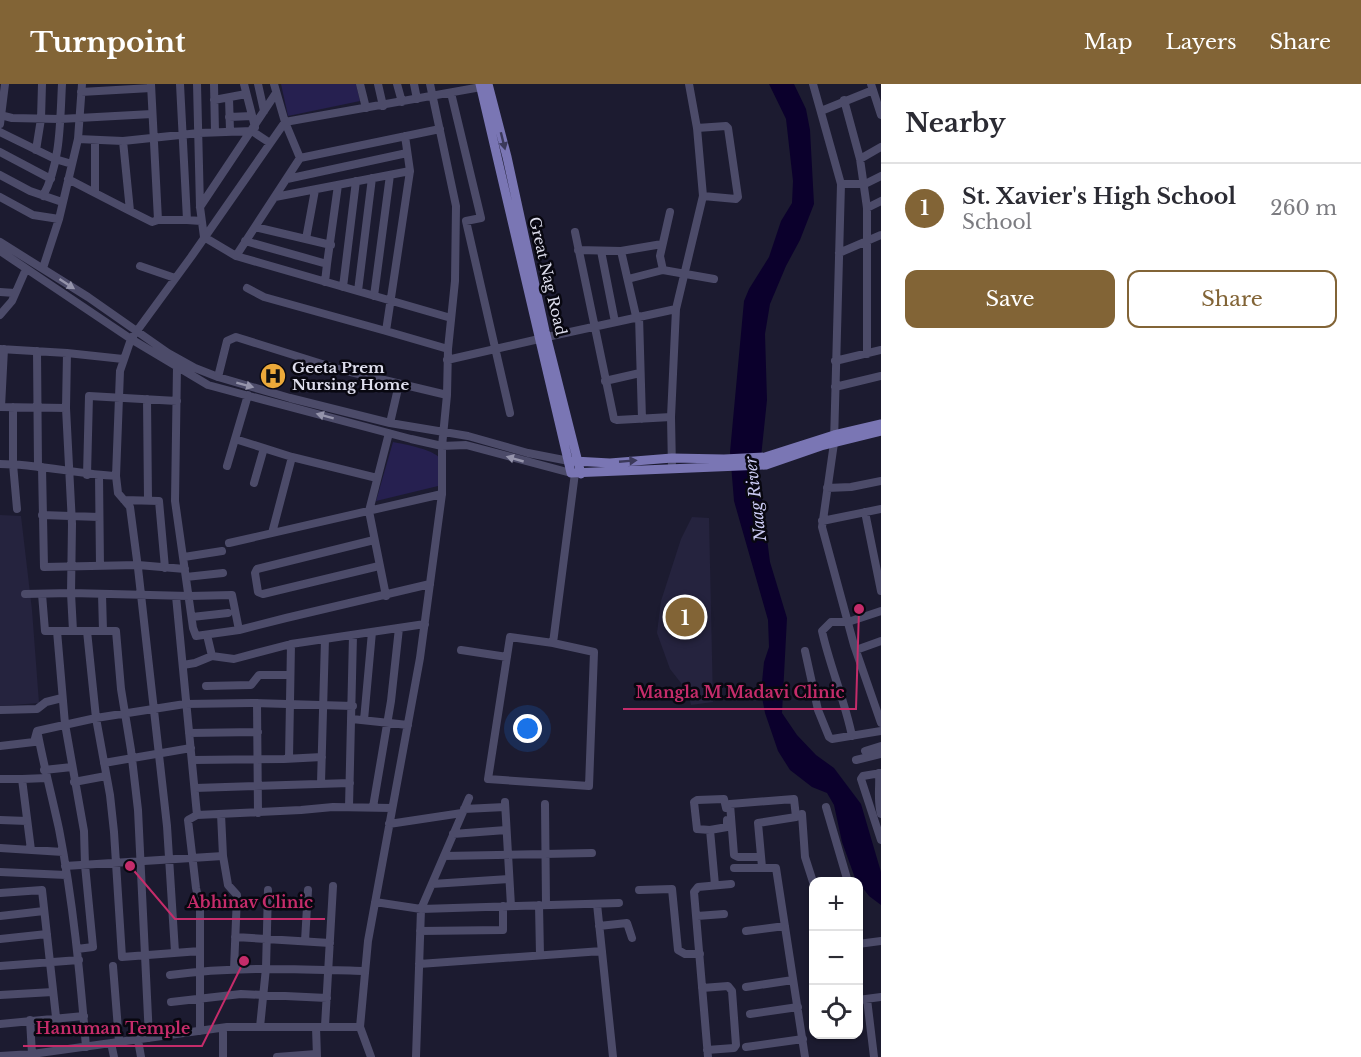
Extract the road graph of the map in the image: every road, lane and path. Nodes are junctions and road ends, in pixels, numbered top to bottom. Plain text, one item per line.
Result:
1 (5, 84) edge
2 (42, 84) edge
3 (62, 84) edge
4 (180, 84) edge
5 (197, 84) edge
6 (215, 84) edge
7 (244, 84) edge
8 (258, 84) edge
9 (274, 84) edge
10 (360, 84) edge
11 (378, 84) edge
12 (397, 84) edge
13 (414, 84) edge
14 (430, 84) edge
15 (689, 84) edge
16 (813, 84) edge
17 (484, 85) edge
18 (151, 86) edge
19 (872, 87) edge
20 (82, 88) edge
21 (276, 93) junction
22 (451, 93) junction
23 (246, 94) junction
24 (433, 96) junction
25 (229, 98) junction
26 (417, 99) junction
27 (214, 100) junction
28 (844, 100) junction
29 (402, 102) junction
30 (383, 106) junction
31 (366, 108) junction
32 (264, 111) junction
33 (821, 111) junction
34 (152, 114) junction
35 (881, 115) edge
36 (252, 116) junction
37 (229, 117) junction
38 (1, 118) edge
39 (80, 118) junction
40 (41, 119) junction
41 (60, 119) junction
42 (285, 122) junction
43 (697, 128) junction
44 (253, 129) junction
45 (440, 129) junction
46 (230, 131) junction
47 (0, 132) edge
48 (199, 132) junction
49 (215, 132) junction
50 (183, 135) junction
51 (405, 136) junction
52 (78, 139) junction
53 (154, 139) junction
54 (95, 140) junction
55 (123, 141) junction
56 (270, 143) junction
57 (881, 147) edge
58 (36, 150) junction
59 (0, 152) edge
60 (407, 153) junction
61 (300, 158) junction
62 (55, 159) junction
63 (860, 159) junction
64 (72, 164) junction
65 (410, 171) junction
66 (0, 175) edge
67 (390, 175) junction
68 (881, 176) edge
69 (287, 178) junction
70 (372, 178) junction
71 (51, 179) junction
72 (68, 179) junction
73 (356, 181) junction
74 (841, 184) junction
75 (865, 184) junction
76 (338, 185) junction
77 (315, 190) junction
78 (95, 193) junction
79 (43, 196) junction
80 (275, 196) junction
81 (704, 196) junction
82 (0, 197) edge
83 (881, 201) edge
84 (63, 202) junction
85 (200, 207) junction
86 (867, 208) junction
87 (130, 211) junction
88 (670, 212) dead end
89 (59, 219) junction
90 (158, 219) junction
91 (188, 220) junction
92 (201, 221) junction
93 (462, 221) junction
94 (255, 226) junction
95 (575, 232) dead end
96 (881, 235) edge
97 (204, 237) junction
98 (306, 239) junction
99 (245, 241) junction
100 (0, 242) edge
101 (868, 242) junction
102 (662, 244) junction
103 (331, 245) junction
104 (578, 250) junction
105 (0, 251) edge
106 (601, 251) junction
107 (621, 251) junction
108 (839, 253) junction
109 (236, 256) junction
110 (327, 264) junction
111 (140, 266) dead end
112 (43, 268) junction
113 (26, 269) junction
114 (663, 270) junction
115 (686, 273) junction
116 (176, 278) junction
117 (627, 279) junction
118 (714, 279) dead end
119 (325, 282) junction
120 (343, 287) junction
121 (247, 288) dead end
122 (357, 291) junction
123 (0, 292) edge
124 (15, 293) junction
125 (374, 296) junction
126 (392, 301) junction
127 (675, 309) junction
128 (0, 315) edge
129 (638, 316) junction
130 (451, 318) junction
131 (615, 322) junction
132 (593, 327) junction
133 (387, 331) junction
134 (134, 335) junction
135 (543, 338) junction
136 (495, 348) junction
137 (2, 349) edge
138 (448, 349) junction
139 (881, 350) edge
140 (37, 351) junction
141 (67, 353) junction
142 (867, 354) junction
143 (123, 359) junction
144 (447, 360) junction
145 (835, 361) junction
146 (177, 366) junction
147 (640, 373) junction
148 (881, 376) edge
149 (218, 377) junction
150 (605, 381) junction
151 (399, 384) junction
152 (835, 387) junction
153 (248, 395) junction
154 (447, 395) junction
155 (118, 396) junction
156 (147, 399) junction
157 (177, 401) junction
158 (0, 407) edge
159 (13, 407) junction
160 (37, 407) junction
161 (66, 408) junction
162 (510, 413) dead end
163 (671, 417) junction
164 (642, 419) junction
165 (390, 423) junction
166 (881, 424) edge
167 (881, 431) edge
168 (389, 433) junction
169 (445, 433) junction
170 (235, 439) junction
171 (834, 439) junction
172 (442, 446) junction
173 (264, 448) junction
174 (292, 457) junction
175 (672, 458) junction
176 (574, 461) junction
177 (0, 464) edge
178 (13, 464) junction
179 (724, 464) junction
180 (227, 466) dead end
181 (40, 467) junction
182 (672, 469) junction
183 (68, 471) junction
184 (576, 473) junction
185 (87, 475) junction
186 (99, 475) junction
187 (116, 476) junction
188 (377, 478) junction
189 (881, 481) edge
190 (254, 483) dead end
191 (827, 488) junction
192 (442, 494) junction
193 (124, 500) junction
194 (148, 500) junction
195 (159, 501) junction
196 (176, 501) junction
197 (17, 509) dead end
198 (881, 509) edge
199 (369, 511) junction
200 (865, 512) junction
201 (42, 515) junction
202 (71, 515) junction
203 (99, 517) junction
204 (822, 521) junction
205 (272, 533) junction
206 (374, 540) junction
207 (229, 543) dead end
208 (222, 552) dead end
209 (184, 557) junction
210 (72, 566) junction
211 (100, 566) junction
212 (138, 566) junction
213 (379, 566) junction
214 (165, 568) junction
215 (186, 573) junction
216 (223, 573) dead end
217 (430, 584) junction
218 (881, 591) edge
219 (71, 593) junction
220 (25, 594) dead end
221 (42, 594) junction
222 (102, 594) junction
223 (141, 595) junction
224 (176, 596) junction
225 (386, 596) junction
226 (189, 597) junction
227 (881, 611) edge
228 (228, 613) dead end
229 (192, 617) junction
230 (848, 622) junction
231 (425, 624) junction
232 (399, 628) junction
233 (179, 629) junction
234 (193, 629) junction
235 (239, 630) junction
236 (57, 631) junction
237 (73, 631) junction
238 (87, 631) junction
239 (103, 631) junction
240 (372, 632) junction
241 (207, 635) junction
242 (354, 635) junction
243 (325, 639) junction
244 (881, 641) edge
245 (553, 643) junction
246 (291, 644) junction
247 (461, 650) dead end
248 (856, 650) junction
249 (804, 651) dead end
250 (212, 656) junction
251 (507, 657) junction
252 (183, 665) junction
253 (289, 675) junction
254 (206, 686) dead end
255 (63, 698) junction
256 (257, 703) junction
257 (186, 704) junction
258 (289, 704) junction
259 (323, 705) junction
260 (353, 706) junction
261 (0, 710) edge
262 (154, 710) junction
263 (125, 715) junction
264 (96, 718) junction
265 (352, 719) junction
266 (364, 720) junction
267 (388, 723) junction
268 (881, 723) edge
269 (65, 724) junction
270 (408, 725) junction
271 (881, 730) edge
272 (37, 731) junction
273 (258, 732) junction
274 (189, 733) junction
275 (852, 736) junction
276 (0, 746) edge
277 (881, 746) edge
278 (191, 748) junction
279 (865, 750) dead end
280 (159, 752) junction
281 (881, 754) edge
282 (132, 757) junction
283 (321, 757) junction
284 (289, 758) junction
285 (259, 759) junction
286 (193, 760) junction
287 (856, 760) dead end
288 (104, 763) junction
289 (72, 767) junction
290 (880, 773) edge
291 (46, 774) junction
292 (106, 776) junction
293 (0, 779) edge
294 (22, 779) junction
295 (74, 782) junction
296 (321, 783) junction
297 (350, 783) junction
298 (258, 787) junction
299 (195, 788) junction
300 (469, 798) dead end
301 (545, 804) dead end
302 (349, 807) junction
303 (373, 807) junction
304 (826, 807) dead end
305 (392, 808) junction
306 (463, 811) junction
307 (258, 813) junction
308 (221, 814) junction
309 (802, 814) dead end
310 (881, 814) edge
311 (197, 815) junction
312 (0, 820) edge
313 (27, 821) junction
314 (389, 824) junction
315 (506, 830) junction
316 (710, 830) junction
317 (453, 834) junction
318 (881, 840) edge
319 (0, 848) edge
320 (31, 850) junction
321 (63, 852) junction
322 (592, 853) dead end
323 (508, 854) junction
324 (545, 854) junction
325 (223, 856) junction
326 (444, 856) junction
327 (193, 857) junction
328 (170, 858) junction
329 (761, 858) junction
330 (141, 861) junction
331 (116, 863) junction
332 (85, 865) junction
333 (65, 866) junction
334 (762, 867) junction
335 (735, 868) dead end
336 (0, 872) edge
337 (66, 875) junction
338 (811, 877) edge
339 (847, 877) edge
340 (509, 879) junction
341 (432, 884) junction
342 (731, 884) dead end
343 (715, 885) junction
344 (333, 886) dead end
345 (268, 890) dead end
346 (308, 890) dead end
347 (639, 890) dead end
348 (0, 893) edge
349 (375, 902) junction
350 (619, 903) dead end
351 (597, 904) junction
352 (543, 905) junction
353 (507, 906) junction
354 (421, 909) junction
355 (45, 911) junction
356 (724, 914) dead end
357 (0, 916) edge
358 (697, 916) junction
359 (785, 926) junction
360 (599, 927) junction
361 (420, 931) junction
362 (746, 931) dead end
363 (47, 934) junction
364 (235, 938) junction
365 (632, 938) dead end
366 (0, 939) edge
367 (265, 939) junction
368 (305, 941) junction
369 (881, 941) edge
370 (330, 943) junction
371 (863, 943) edge
372 (77, 949) junction
373 (200, 951) junction
374 (602, 951) junction
375 (175, 952) junction
376 (700, 954) junction
377 (145, 955) junction
378 (540, 955) junction
379 (79, 960) junction
380 (50, 962) junction
381 (419, 964) junction
382 (0, 966) edge
383 (113, 966) dead end
384 (266, 968) junction
385 (234, 969) junction
386 (328, 970) junction
387 (199, 971) junction
388 (365, 971) junction
389 (170, 975) dead end
390 (793, 980) junction
391 (746, 987) dead end
392 (702, 988) junction
393 (53, 992) junction
394 (0, 995) edge
395 (262, 995) junction
396 (881, 997) edge
397 (199, 998) junction
398 (327, 998) junction
399 (863, 1000) edge
400 (171, 1002) dead end
401 (798, 1007) junction
402 (750, 1014) dead end
403 (84, 1016) junction
404 (56, 1017) junction
405 (30, 1020) junction
406 (0, 1024) edge
407 (316, 1026) junction
408 (325, 1026) junction
409 (360, 1026) junction
410 (260, 1027) junction
411 (223, 1028) junction
412 (200, 1031) junction
413 (149, 1038) junction
414 (803, 1039) junction
415 (138, 1040) junction
416 (115, 1043) junction
417 (366, 1046) junction
418 (86, 1047) junction
419 (746, 1047) dead end
420 (32, 1054) junction
421 (708, 1054) edge
422 (0, 1056) edge
423 (316, 1056) edge
424 (114, 1057) edge
425 (141, 1057) edge
426 (224, 1057) edge
427 (277, 1057) edge
428 (363, 1057) edge
429 (371, 1057) edge
430 (416, 1057) edge
431 (613, 1057) edge
432 (805, 1057) edge
433 (873, 1057) edge

1 - 38 street
2 - 40 street
3 - 41 street
4 - 50 street
5 - 48 street
6 - 27 street
7 - 23 street
8 - 32 street
9 - 21 street
10 - 31 street
11 - 30 street
12 - 29 street
13 - 26 street
14 - 24 street
15 - 43 street
16 - 33 street
17 - 22 street
17 - 135 main road, Great Nag Road
18 - 20 street
18 - 34 street
19 - 28 street
19 - 35 street
20 - 39 street
21 - 32 street
21 - 42 street
22 - 24 street
22 - 93 street
23 - 25 street
23 - 36 street
24 - 26 street
24 - 45 street
25 - 27 street
25 - 37 street
26 - 29 street
27 - 49 street
28 - 33 street
28 - 63 street
29 - 30 street
30 - 31 street
31 - 42 street
32 - 44 street
33 - 74 street
34 - 39 street
34 - 53 street
36 - 37 street
36 - 44 street
37 - 46 street
38 - 40 street
39 - 41 street
39 - 52 street
40 - 41 street
40 - 58 street
41 - 62 street
42 - 56 street
42 - 61 street
43 - 81 street
43 - 81 street
44 - 46 street
44 - 56 street
44 - 85 street
45 - 51 street
45 - 93 street
46 - 49 street
47 - 58 street
48 - 49 street
48 - 50 street
48 - 85 street
50 - 53 street
50 - 91 street
51 - 60 street
51 - 61 street
52 - 54 street
52 - 64 street
53 - 55 street
53 - 90 street
54 - 55 street
54 - 78 street
55 - 87 street
56 - 97 street
57 - 63 street
58 - 62 street
59 - 71 street
60 - 65 street
60 - 69 street
61 - 69 street
62 - 64 street
62 - 71 street
63 - 75 street
64 - 72 street
65 - 67 street
65 - 126 street
66 - 79 street
67 - 70 street
67 - 125 street
68 - 75 street
69 - 80 street
70 - 73 street
70 - 122 street
71 - 79 street
72 - 78 street
72 - 84 street
73 - 76 street
73 - 120 street
74 - 75 street
74 - 108 street
75 - 86 street
76 - 77 street
76 - 103 street
77 - 80 street
77 - 98 street
78 - 87 street
79 - 84 street
80 - 94 street
81 - 115 street
82 - 89 street
83 - 86 street
84 - 89 street
85 - 92 street
86 - 101 street
87 - 90 street
88 - 102 street
89 - 112 street
90 - 91 street
91 - 92 street
92 - 97 street
93 - 130 street
93 - 136 street
94 - 98 street
94 - 99 street
95 - 104 street
96 - 101 street
97 - 109 street
97 - 116 street
98 - 103 street
99 - 109 street
99 - 110 street
100 - 112 street
101 - 108 street
101 - 142 street
102 - 107 street
102 - 114 street
103 - 110 street
104 - 106 street
104 - 132 street
105 - 113 street
106 - 107 street
106 - 131 street
107 - 117 street
108 - 145 street
109 - 119 street
110 - 119 street
111 - 116 street
112 -> 134 street
113 - 124 street
113 - 134 street
114 - 115 street
114 - 117 street
115 - 118 street
115 - 127 street
116 - 134 street
117 - 129 street
119 - 120 street
120 - 122 street
121 - 133 street
122 - 125 street
123 - 124 street
124 - 128 street
125 - 126 street
126 - 130 street
126 - 133 street
127 - 129 street
127 - 163 street
129 - 131 street
129 - 147 street
130 - 138 street
131 - 132 street
132 - 135 street
132 - 150 street
133 - 138 street
134 - 143 street
134 - 146 street
134 - 149 street
135 - 136 street
135 - 176 main road, Great Nag Road
136 - 144 street
136 - 162 street
137 - 140 street
137 - 158 street
138 - 144 street
139 - 142 street
140 - 141 street
140 - 160 street
141 - 143 street
141 - 161 street
142 - 145 street
143 - 155 street
144 - 154 street
145 - 152 street
146 - 153 street
146 - 157 street
147 - 150 street
147 - 164 street
148 - 152 street
149 - 151 street
149 -> 165 street
150 - 164 street
151 - 154 street
151 - 165 street
152 - 171 street
168 -> 153 street
153 - 170 street
154 - 169 street
155 - 156 street
155 - 185 street
155 - 187 street
156 - 157 street
156 - 194 street
157 - 196 street
158 - 159 street
159 - 160 street
159 - 178 street
160 - 161 street
160 - 181 street
161 - 183 street
163 - 164 street
163 - 175 street
165 - 169 street
166 - 171 main road
167 - 171 main road
168 - 172 street
168 - 188 street
169 - 172 street
169 - 176 street
170 - 173 street
170 - 180 street
171 - 179 main road
171 - 191 street
184 -> 172 street
172 - 192 street
173 - 174 street
173 - 190 street
174 - 188 street
174 - 205 street
176 -> 175 main road
175 - 179 main road
175 - 182 street
176 - 184 main road, Great Nag Road
177 - 178 street
178 - 181 street
178 - 197 street
179 - 182 main road
181 - 183 street
181 - 201 street
182 - 184 main road
183 - 185 street
183 - 202 street
184 - 245 street
185 - 186 street
186 - 187 street
186 - 203 street
187 - 193 street
188 - 199 street
189 - 191 street
191 - 204 street
192 - 199 street
192 - 217 street
193 - 194 street
193 - 212 street
194 - 195 street
195 - 196 street
195 - 214 street
196 - 209 street
198 - 200 street
199 - 205 street
199 - 206 street
200 - 204 street
200 - 218 street
201 - 202 street
201 - 210 street
202 - 203 street
202 - 210 street
203 - 211 street
204 - 230 street
205 - 207 street
206 - 213 street
206 - 213 street
208 - 209 street
209 - 215 street
210 - 211 street
210 - 219 street
211 - 212 street
212 - 214 street
212 - 223 street
213 - 225 street
214 - 215 street
215 - 216 street
215 - 226 street
217 - 225 street
217 - 231 street
219 - 221 street
219 - 222 street
219 - 237 street
220 - 221 street
221 - 236 street
222 - 223 street
222 - 239 street
223 - 224 street
223 - 262 street
224 - 226 street
224 - 233 street
225 - 235 street
226 - 229 street
226 - 235 street
227 - 230 street
228 - 229 street
229 - 234 street
230 - 248 street
230 - 275 street
231 - 232 street
231 - 270 street
232 - 240 street
232 - 267 street
233 - 234 street
233 - 252 street
234 - 241 street
235 - 241 street
236 - 237 street
236 - 255 street
237 - 238 street
238 - 239 street
238 - 264 street
239 - 263 street
240 - 242 street
240 - 266 street
241 - 250 street
242 - 243 street
242 - 260 street
243 - 246 street
243 - 259 street
244 - 248 street
245 - 251 street
245 - 251 street
246 - 250 street
246 - 253 street
247 - 251 street
248 - 268 street
249 - 275 street
250 - 252 street
252 - 257 street
253 - 254 street
253 - 258 street
255 - 261 street
255 - 269 street
256 - 257 street
256 - 258 street
256 - 273 street
257 - 262 street
257 - 274 street
258 - 259 street
258 - 284 street
259 - 260 street
259 - 283 street
260 - 265 street
262 - 263 street
262 - 280 street
263 - 264 street
263 - 282 street
264 - 269 street
264 - 288 street
265 - 266 street
265 - 297 street
266 - 267 street
267 - 270 street
267 - 303 street
269 - 272 street
269 - 289 street
270 - 305 street
271 - 275 street
272 - 276 street
272 - 291 street
273 - 274 street
273 - 285 street
274 - 278 street
277 - 279 street
278 - 280 street
278 - 286 street
280 - 282 street
280 - 328 street
281 - 287 street
282 - 288 street
282 - 330 street
283 - 284 street
283 - 296 street
284 - 285 street
285 - 286 street
285 - 298 street
286 - 299 street
288 - 292 street
289 - 291 street
289 - 295 street
290 - 310 street
290 - 318 street
291 - 294 street
291 - 321 street
292 - 295 street
292 - 331 street
293 - 294 street
294 - 313 street
295 - 332 street
296 - 297 street
296 - 298 street
297 - 302 street
298 - 299 street
298 - 307 street
299 - 311 street
300 - 306 street
301 - 324 street
302 - 303 street
302 - 307 street
303 - 305 street
304 - 339 street
305 - 314 street
306 - 314 street
306 - 315 street
306 - 317 street
307 - 308 street
308 - 311 street
308 - 325 street
309 - 338 street
311 - 327 street
312 - 313 street
313 - 320 street
314 - 349 street
315 - 317 street
315 - 323 street
316 - 316 street
316 - 343 street
317 - 326 street
319 - 320 street
320 - 321 street
321 - 333 street
322 - 324 street
323 - 324 street
323 - 326 street
323 - 340 street
324 - 352 street
325 - 327 street
325 - 364 street
326 - 341 street
327 - 328 street
327 - 373 street
328 - 330 street
328 - 375 street
329 - 329 street
329 - 334 street
330 - 331 street
330 - 377 street
331 - 332 street
331 - 377 street
332 - 333 street
332 - 372 street
333 - 337 street
334 - 335 street
334 - 359 street
336 - 337 street
337 - 372 street
340 - 341 street
340 - 353 street
341 - 354 street
342 - 343 street
343 - 358 street
344 - 370 street
345 - 367 street
346 - 368 street
347 - 376 street
348 - 355 street
349 - 354 street
349 - 388 street
350 - 351 street
351 - 352 street
351 - 360 street
352 - 353 street
352 - 378 street
353 - 354 street
353 - 361 street
354 - 361 street
355 - 357 street
355 - 363 street
356 - 358 street
358 - 376 street
359 - 362 street
359 - 390 street
360 - 365 street
360 - 374 street
361 - 381 street
363 - 366 street
363 - 380 street
364 - 367 street
364 - 385 street
367 - 368 street
367 - 384 street
368 - 370 street
369 - 371 street
370 - 386 street
372 - 379 street
373 - 375 street
373 - 387 street
374 - 378 street
374 - 431 street
375 - 377 street
376 - 392 street
377 - 413 street
378 - 381 street
379 - 380 street
379 - 403 street
380 - 382 street
380 - 393 street
381 - 430 street
383 - 416 street
384 - 385 street
384 - 386 street
384 - 395 street
385 - 387 street
386 - 388 street
386 - 398 street
387 - 389 street
387 - 397 street
388 - 409 street
390 - 391 street
390 - 401 street
392 - 421 street
392 - 421 street
393 - 394 street
393 - 404 street
395 - 397 street
395 - 398 street
395 - 410 street
396 - 399 street
397 - 400 street
397 - 412 street
398 - 408 street
399 - 433 street
401 - 402 street
401 - 414 street
403 - 404 street
403 - 418 street
404 - 405 street
405 - 406 street
405 - 420 street
407 - 408 street
407 - 410 street
407 - 423 street
408 - 409 street
409 - 417 street
410 - 411 street
411 - 412 street
411 - 426 street
412 - 413 street
413 - 415 street
414 - 419 street
414 - 432 street
415 - 416 street
415 - 425 street
416 - 418 street
416 - 424 street
417 - 428 street
417 - 429 street
418 - 420 street
420 - 422 street
423 - 427 street

